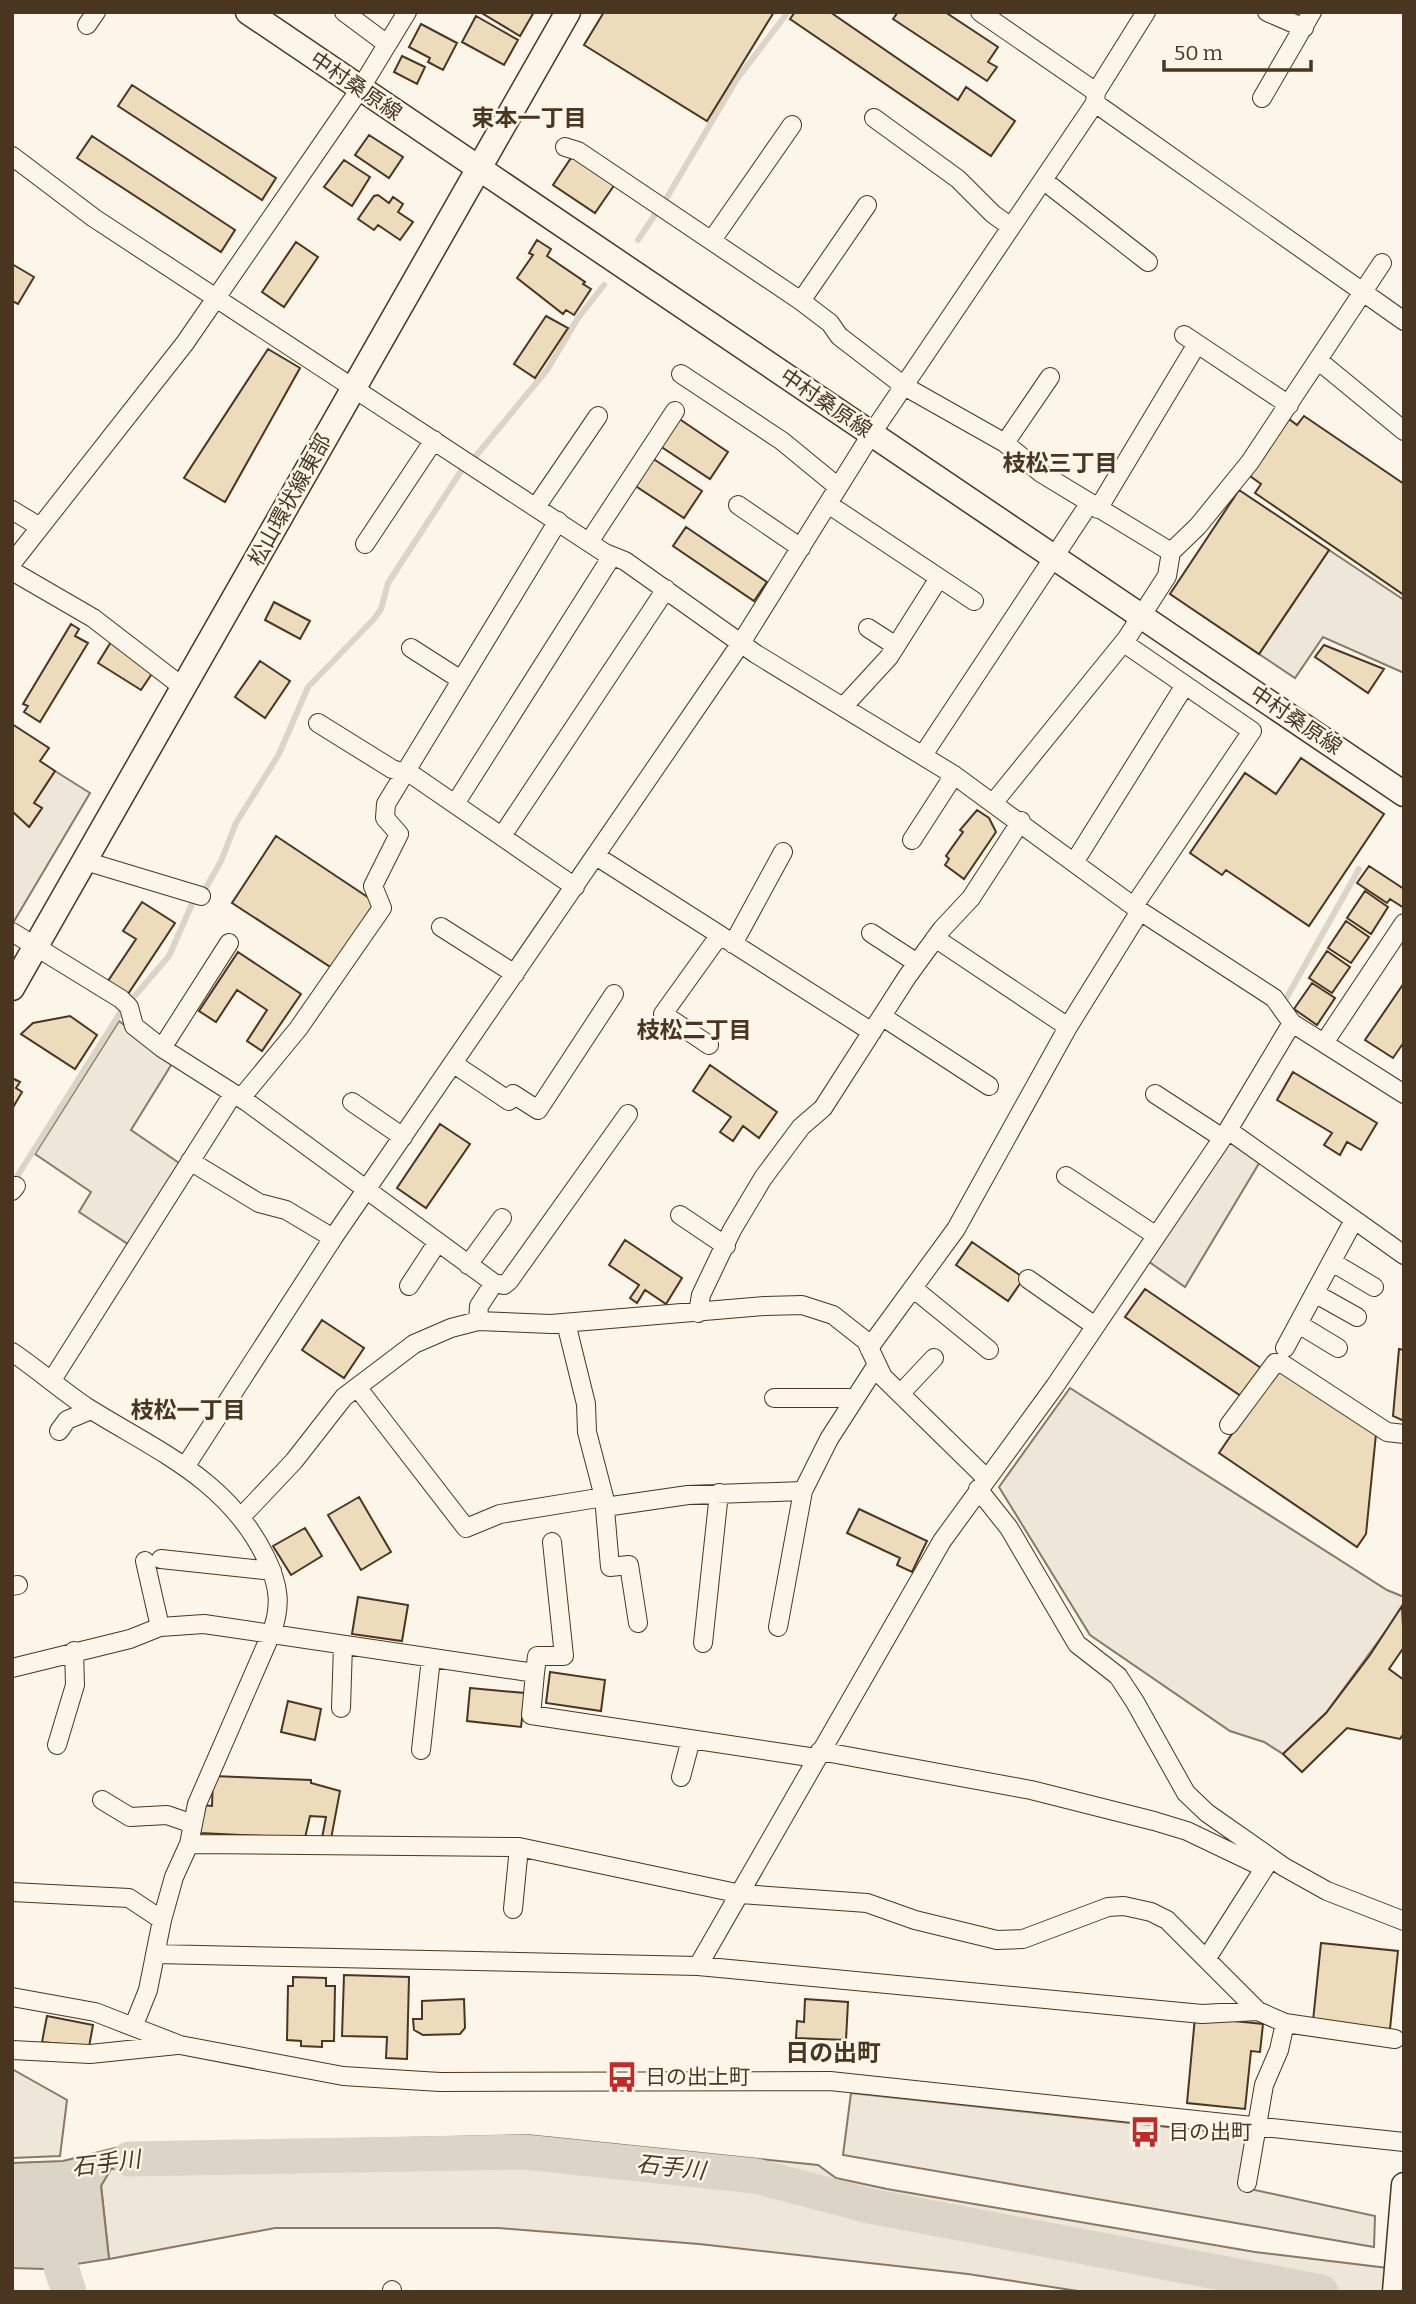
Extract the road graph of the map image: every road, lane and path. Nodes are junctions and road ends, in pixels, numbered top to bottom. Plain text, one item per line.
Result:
1 (248, 12) edge
2 (344, 12) edge
3 (407, 12) edge
4 (568, 12) edge
5 (980, 12) edge
6 (1146, 12) edge
7 (1267, 12) edge
8 (1308, 20) edge
9 (387, 44) junction
10 (360, 89) junction
11 (1096, 98) junction
12 (1262, 98) dead end
13 (874, 118) dead end
14 (792, 125) dead end
15 (565, 147) dead end
16 (12, 156) edge
17 (478, 169) junction
18 (1043, 180) junction
19 (867, 205) dead end
20 (1011, 227) junction
21 (712, 240) junction
22 (1148, 262) dead end
23 (1382, 263) dead end
24 (1364, 294) junction
25 (215, 299) junction
26 (801, 301) junction
27 (1404, 321) edge
28 (1319, 360) junction
29 (681, 374) dead end
30 (1050, 377) dead end
31 (904, 386) junction
32 (354, 387) junction
33 (1289, 405) junction
34 (675, 411) dead end
35 (598, 416) dead end
36 (1404, 431) edge
37 (872, 433) junction
38 (433, 440) junction
39 (1005, 443) junction
40 (838, 487) junction
41 (828, 504) junction
42 (738, 505) dead end
43 (1094, 506) junction
44 (536, 508) junction
45 (12, 510) edge
46 (558, 522) junction
47 (40, 527) junction
48 (589, 542) junction
49 (365, 544) dead end
50 (801, 548) junction
51 (1171, 552) junction
52 (612, 556) junction
53 (1056, 557) junction
54 (12, 563) edge
55 (12, 571) edge
56 (939, 578) junction
57 (666, 589) junction
58 (974, 601) dead end
59 (1142, 616) junction
60 (868, 628) dead end
61 (741, 643) junction
62 (1124, 643) junction
63 (896, 646) junction
64 (411, 648) dead end
65 (461, 680) junction
66 (1185, 685) junction
67 (184, 688) junction
68 (844, 706) junction
69 (318, 723) dead end
70 (923, 755) junction
71 (404, 773) junction
72 (954, 775) junction
73 (1404, 794) edge
74 (994, 802) junction
75 (455, 804) junction
76 (1021, 821) junction
77 (502, 836) junction
78 (912, 840) dead end
79 (783, 852) dead end
80 (596, 856) junction
81 (85, 861) junction
82 (1074, 862) junction
83 (575, 887) junction
84 (201, 896) dead end
85 (1137, 909) junction
86 (1404, 923) edge
87 (441, 927) dead end
88 (12, 932) edge
89 (871, 933) dead end
90 (935, 938) junction
91 (726, 940) junction
92 (229, 943) dead end
93 (36, 947) junction
94 (917, 963) junction
95 (515, 974) junction
96 (12, 988) edge
97 (614, 994) dead end
98 (883, 1017) junction
99 (1292, 1023) junction
100 (1068, 1027) junction
101 (872, 1032) junction
102 (1325, 1044) junction
103 (709, 1045) dead end
104 (162, 1048) junction
105 (454, 1064) junction
106 (989, 1086) dead end
107 (1155, 1094) dead end
108 (1404, 1094) edge
109 (237, 1096) junction
110 (352, 1102) dead end
111 (628, 1114) dead end
112 (1225, 1134) junction
113 (403, 1137) junction
114 (190, 1161) junction
115 (1066, 1176) dead end
116 (366, 1192) junction
117 (680, 1215) dead end
118 (502, 1219) dead end
119 (1354, 1220) junction
120 (1155, 1234) junction
121 (333, 1238) junction
122 (437, 1243) junction
123 (726, 1246) junction
124 (1404, 1255) edge
125 (1332, 1262) junction
126 (468, 1265) junction
127 (1028, 1279) dead end
128 (494, 1283) junction
129 (409, 1286) dead end
130 (1374, 1287) dead end
131 (914, 1289) junction
132 (1316, 1294) junction
133 (698, 1313) junction
134 (1357, 1317) dead end
135 (478, 1321) junction
136 (566, 1323) junction
137 (1300, 1325) junction
138 (1095, 1326) junction
139 (869, 1348) junction
140 (1285, 1348) dead end
141 (1338, 1348) dead end
142 (989, 1350) dead end
143 (12, 1352) edge
144 (934, 1358) dead end
145 (876, 1366) junction
146 (52, 1380) junction
147 (357, 1387) junction
148 (900, 1394) junction
149 (775, 1398) dead end
150 (855, 1398) junction
151 (91, 1409) junction
152 (1229, 1425) dead end
153 (59, 1431) dead end
154 (1404, 1434) edge
155 (185, 1467) junction
156 (982, 1483) junction
157 (803, 1491) junction
158 (719, 1493) junction
159 (604, 1502) junction
160 (242, 1516) junction
161 (552, 1542) dead end
162 (272, 1571) junction
163 (638, 1623) dead end
164 (778, 1627) dead end
165 (160, 1628) junction
166 (271, 1634) junction
167 (703, 1643) dead end
168 (344, 1645) junction
169 (74, 1651) junction
170 (431, 1658) junction
171 (12, 1668) edge
172 (535, 1673) junction
173 (341, 1708) dead end
174 (691, 1739) junction
175 (57, 1745) dead end
176 (421, 1750) dead end
177 (818, 1754) junction
178 (681, 1777) dead end
179 (102, 1800) dead end
180 (193, 1824) junction
181 (189, 1844) junction
182 (519, 1847) junction
183 (1269, 1861) junction
184 (12, 1892) edge
185 (741, 1894) junction
186 (513, 1909) dead end
187 (162, 1920) junction
188 (1404, 1921) edge
189 (155, 1954) junction
190 (1207, 1958) junction
191 (698, 1966) junction
192 (12, 1997) edge
193 (1258, 2011) junction
194 (1285, 2022) junction
195 (134, 2025) junction
196 (1395, 2039) dead end
197 (180, 2045) junction
198 (12, 2050) edge
199 (1255, 2126) junction
200 (1404, 2142) edge
201 (1247, 2183) dead end
202 (1404, 2185) edge
203 (1395, 2292) edge

1 - 10 street, 中村桑原線
2 - 9 street
3 - 9 street
4 - 17 street, 松山環状線東部
5 - 11 street
6 - 11 street
7 - 8 street
8 - 12 street
9 - 10 street
10 - 17 street, 中村桑原線
10 - 25 street
11 - 18 street
11 - 24 street
13 - 20 street
14 - 21 street
15 - 21 street
16 - 25 street
17 - 32 street, 松山環状線東部
17 - 37 street, 中村桑原線
18 - 20 street
18 - 22 street
19 - 26 street
20 - 31 street
21 - 26 street
23 - 24 street
24 - 27 street
24 - 28 street
25 - 32 street
25 - 47 street
26 - 31 street
28 - 33 street
28 - 36 street
29 - 40 street
30 - 39 street
31 - 37 street
31 - 39 street
32 - 38 street
32 - 67 street, 松山環状線東部
33 - 43 street
33 - 51 street
34 - 48 street
35 - 44 street
37 - 40 street
37 - 53 street, 中村桑原線
38 - 44 street
38 - 49 street
39 - 43 street
40 - 41 street
41 - 50 street
41 - 56 street
42 - 50 street
43 - 51 street
43 - 53 street
44 - 46 street
45 - 47 street
46 - 48 street
46 - 65 street
47 - 54 street
48 - 52 street
50 - 61 street
51 - 59 street
52 - 57 street
52 - 75 street
53 - 59 street, 中村桑原線
53 - 70 street
55 - 67 street
56 - 58 street
56 - 63 street
57 - 61 street
57 - 77 street
59 - 62 street
59 - 73 street, 中村桑原線
60 - 63 street
61 - 68 street
61 - 80 street
62 - 66 street
62 - 74 street
63 - 68 street
64 - 65 street
65 - 71 street
66 - 82 street
66 - 85 street
67 - 81 street, 松山環状線東部
68 - 70 street
69 - 71 street
70 - 72 street
71 - 75 street
71 - 109 street
72 - 74 street
72 - 78 street
74 - 76 street
75 - 77 street
76 - 82 street
76 - 90 street
77 - 83 street
79 - 91 street
80 - 83 street
80 - 91 street
81 - 84 street
81 - 93 street, 松山環状線東部
82 - 85 street
83 - 95 street
85 - 99 street
85 - 100 street
86 - 102 street
87 - 95 street
88 - 93 street
89 - 94 street
90 - 94 street
90 - 100 street
91 - 101 street
91 - 103 street
92 - 104 street
93 - 96 street, 松山環状線東部
93 - 104 street
94 - 98 street
95 - 105 street
97 - 105 street
98 - 101 street
98 - 106 street
99 - 102 street
99 - 112 street
100 - 131 street
101 - 123 street
102 - 108 street
104 - 109 street
105 - 113 street
107 - 112 street
109 - 114 street
109 - 116 street
110 - 113 street
111 - 128 street
112 - 119 street
112 - 120 street
113 - 116 street
114 - 121 street
114 - 146 street
115 - 120 street
116 - 121 street
116 - 122 street
117 - 123 street
118 - 126 street
119 - 124 street
119 - 125 street
120 - 138 street
121 - 155 street
122 - 126 street
122 - 129 street
123 - 133 street
125 - 130 street
125 - 132 street
126 - 128 street
127 - 138 street
128 - 135 street
131 - 139 street
131 - 142 street
132 - 134 street
132 - 137 street
133 - 136 street
133 - 139 street
135 - 136 street
135 - 147 street
136 - 159 street
137 - 140 street
137 - 141 street
138 - 156 street
139 - 145 street
143 - 146 street
144 - 148 street
145 - 148 street
145 - 150 street
146 - 151 street
147 - 159 street
147 - 160 street
148 - 156 street
149 - 150 street
150 - 157 street
151 - 153 street
151 - 155 street
152 - 154 street
155 - 160 street
156 - 177 street
156 - 183 street
157 - 158 street
157 - 164 street
158 - 159 street
158 - 167 street
159 - 163 street
160 - 162 street
161 - 172 street
162 - 165 street
162 - 166 street
165 - 166 street
165 - 169 street
166 - 168 street
166 - 180 street
168 - 170 street
168 - 173 street
169 - 171 street
169 - 175 street
170 - 172 street
170 - 176 street
172 - 174 street
174 - 177 street
174 - 178 street
177 - 183 street
177 - 185 street
179 - 180 street
180 - 181 street
181 - 182 street
181 - 187 street
182 - 185 street
182 - 186 street
183 - 188 street
183 - 190 street
184 - 187 street
185 - 190 street
185 - 191 street
187 - 189 street
189 - 191 street
189 - 195 street
190 - 193 street
191 - 193 street
192 - 195 street
193 - 194 street
194 - 196 street
194 - 199 street
195 - 197 street
197 - 198 street
197 - 199 street
199 - 200 street
199 - 201 street
202 - 203 street

